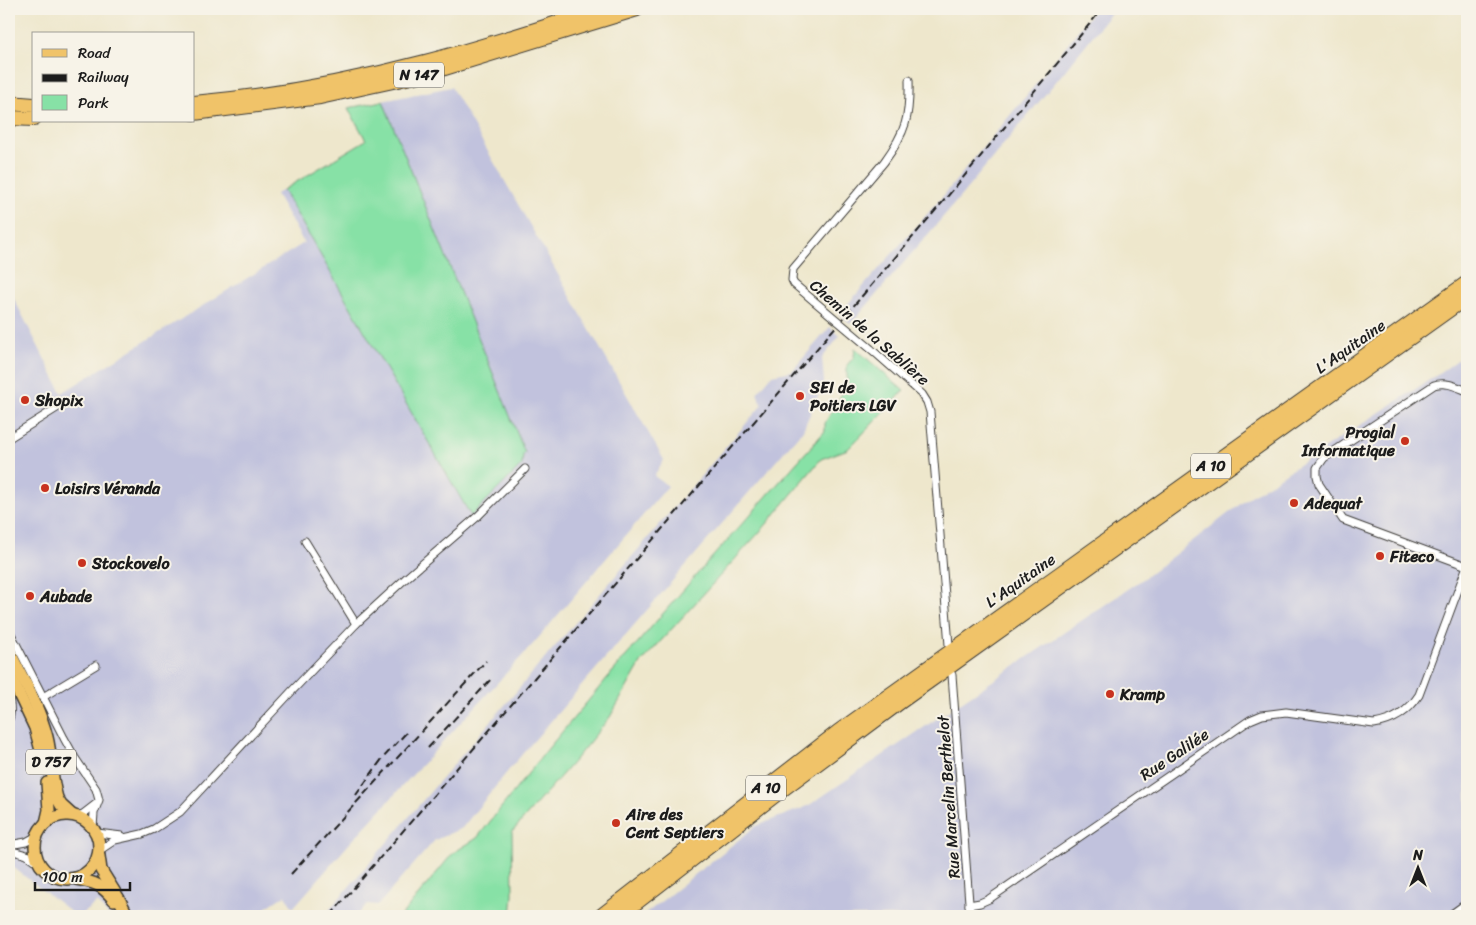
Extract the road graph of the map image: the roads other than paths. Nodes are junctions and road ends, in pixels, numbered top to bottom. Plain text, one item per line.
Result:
1 (602, 9) edge
2 (637, 9) edge
3 (909, 80) dead end
4 (9, 103) edge
5 (195, 103) edge
6 (32, 105) edge
7 (9, 108) edge
8 (32, 109) edge
9 (195, 113) edge
10 (9, 118) edge
11 (28, 119) edge
12 (9, 123) edge
13 (1467, 283) edge
14 (1467, 297) edge
15 (1467, 391) edge
16 (60, 406) dead end
17 (9, 438) edge
18 (525, 469) dead end
19 (305, 542) dead end
20 (1467, 566) edge
21 (356, 624) junction
22 (9, 630) edge
23 (949, 645) dead end
24 (9, 651) edge
25 (96, 665) dead end
26 (9, 673) edge
27 (952, 676) dead end
28 (9, 697) edge
29 (35, 703) junction
30 (9, 719) edge
31 (96, 804) junction
32 (74, 816) junction
33 (46, 823) junction
34 (95, 830) junction
35 (37, 836) junction
36 (130, 836) junction
37 (9, 846) edge
38 (9, 850) edge
39 (99, 853) junction
40 (40, 864) junction
41 (76, 879) junction
42 (1467, 903) edge
43 (970, 905) junction
44 (127, 916) edge
45 (601, 916) edge
46 (619, 916) edge
47 (970, 916) edge
48 (1449, 916) edge

1 - 5 highway, N 147
2 - 9 highway, N 147
3 - 23 street, Chemin de la Sablière, bridge
4 - 6 highway
7 - 8 highway
10 - 11 highway
11 - 12 highway
13 - 45 highway, L'Aquitaine / A 10
14 - 46 highway, L'Aquitaine / A 10
15 - 20 street
16 - 17 street
18 - 21 street
19 - 21 street
20 - 43 street, Rue Galilée
21 - 36 street
22 - 29 street
24 - 29 main road, D 757
25 - 29 street
26 - 29 main road, D 757
27 - 43 street, Rue Marcelin Berthelot
28 - 30 street
29 - 31 street
29 - 32 main road, D 757
29 - 33 main road, D 757
31 - 32 street
31 - 34 street
32 - 33 main road
32 - 34 main road
33 - 35 main road
34 - 36 street
34 - 39 main road
35 - 37 street
35 - 40 main road
36 - 39 street
38 - 40 street
39 - 41 main road
39 - 44 main road
40 - 41 main road
41 - 44 main road
42 - 48 street
43 - 47 street, Rue Marcelin Berthelot

